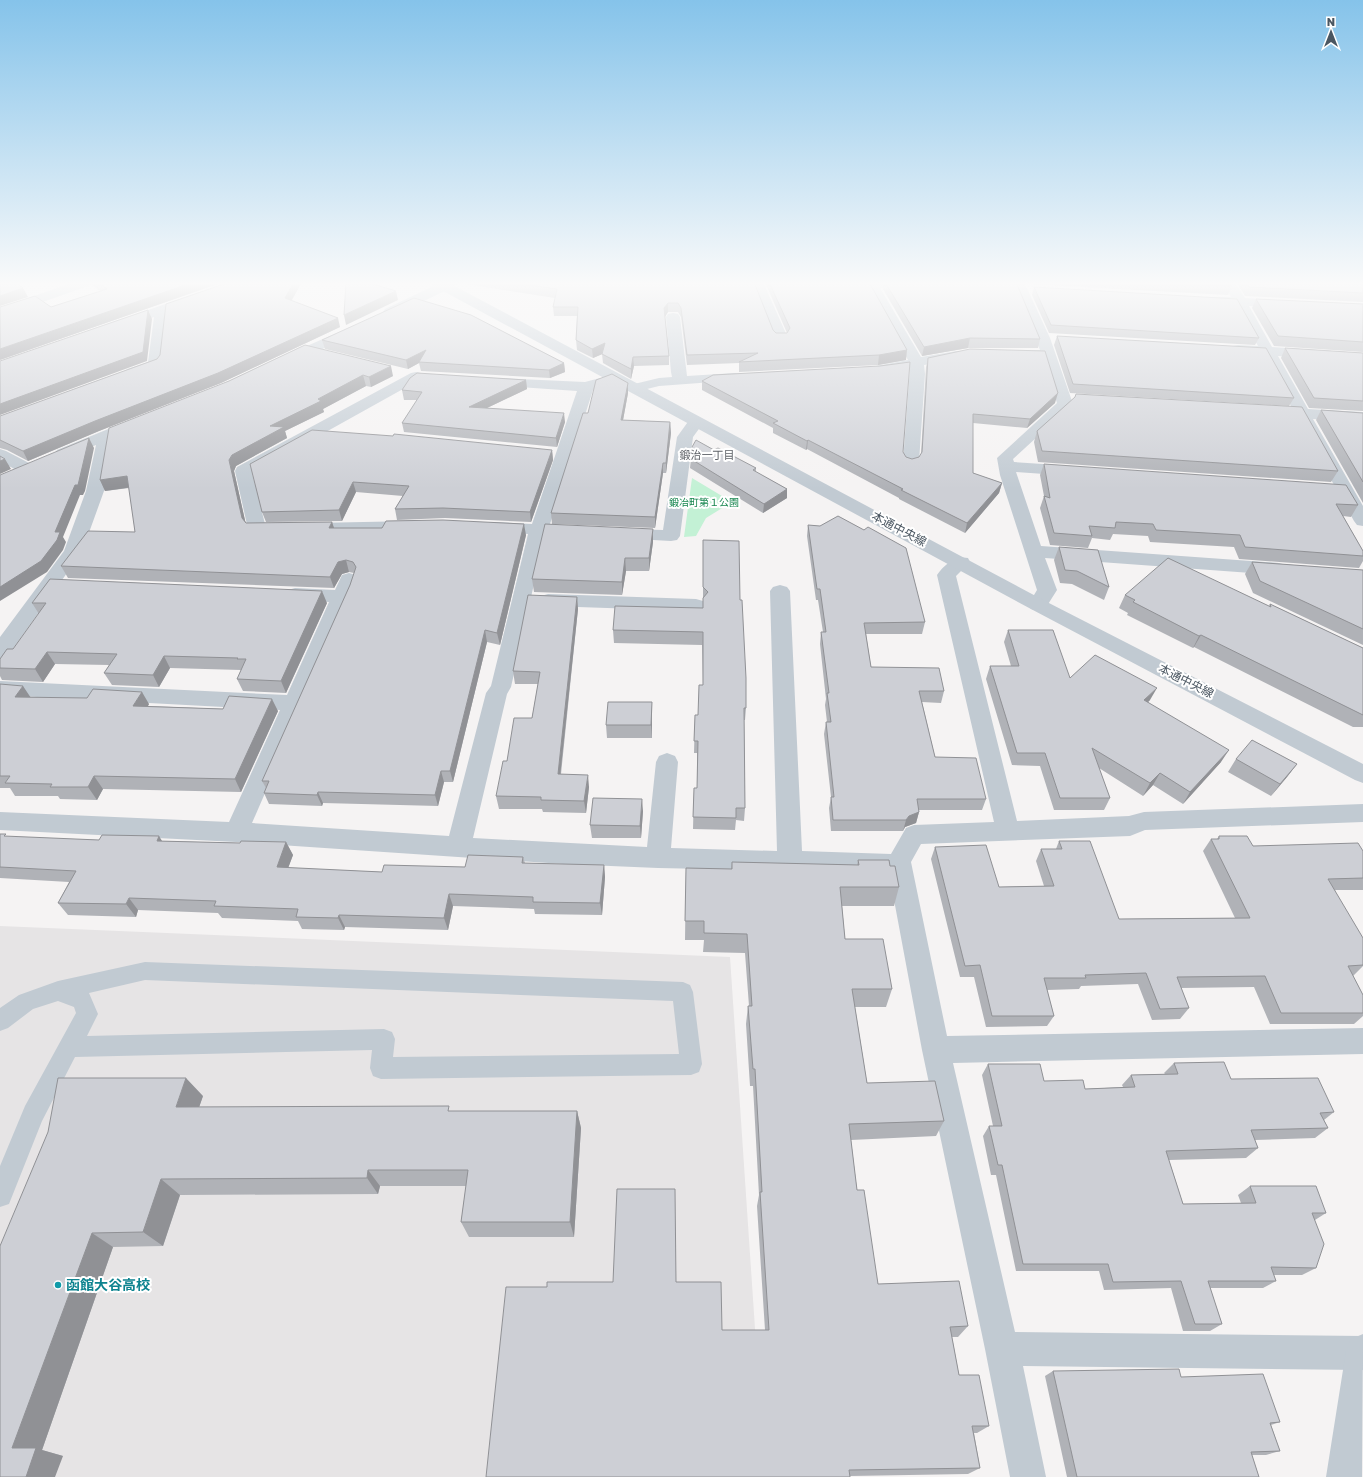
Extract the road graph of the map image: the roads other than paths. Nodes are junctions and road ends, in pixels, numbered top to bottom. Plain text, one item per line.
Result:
1 (157, 351) edge
2 (307, 351) edge
3 (312, 351) edge
4 (567, 351) edge
5 (676, 351) edge
6 (910, 351) edge
7 (1049, 351) edge
8 (1268, 351) joint
9 (968, 353) edge
10 (1005, 354) edge
11 (1049, 355) junction
12 (328, 356) edge
13 (1363, 357) edge
14 (917, 363) junction
15 (275, 365) edge
16 (870, 370) edge
17 (393, 372) dead end
18 (752, 376) edge
19 (614, 377) junction
20 (118, 378) edge
21 (681, 380) junction
22 (486, 381) edge
23 (586, 387) junction
24 (635, 388) junction
25 (1063, 398) junction
26 (1079, 399) edge
27 (1262, 411) edge
28 (1302, 414) junction
29 (1363, 417) edge
30 (149, 418) edge
31 (696, 422) junction
32 (320, 430) junction
33 (344, 432) edge
34 (106, 435) junction
35 (0, 454) edge
36 (911, 462) edge
37 (1006, 466) junction
38 (1085, 471) edge
39 (1363, 521) edge
40 (430, 525) edge
41 (477, 526) edge
42 (539, 529) junction
43 (586, 532) edge
44 (609, 533) edge
45 (1033, 551) junction
46 (1166, 561) junction
47 (961, 562) junction
48 (1292, 570) edge
49 (1208, 581) edge
50 (50, 584) junction
51 (74, 585) edge
52 (780, 591) dead end
53 (279, 593) edge
54 (521, 599) junction
55 (696, 605) dead end
56 (1038, 605) junction
57 (2, 646) edge
58 (0, 688) edge
59 (294, 703) junction
60 (666, 762) dead end
61 (1363, 774) edge
62 (1363, 813) edge
63 (0, 821) edge
64 (1008, 831) junction
65 (236, 832) junction
66 (459, 846) junction
67 (658, 858) junction
68 (790, 861) junction
69 (898, 862) junction
70 (58, 991) junction
71 (0, 1021) edge
72 (1363, 1041) edge
73 (69, 1047) junction
74 (936, 1050) junction
75 (0, 1194) edge
76 (1002, 1349) junction
77 (1363, 1352) edge
78 (1028, 1477) edge
79 (1344, 1477) edge

1 - 20 street
2 - 15 street
3 - 12 street
4 - 19 street, 本通中央線
5 - 21 street
6 - 14 street
7 - 11 street
8 - 13 street
8 - 28 street
9 - 14 street
10 - 11 street
11 - 25 street
14 - 16 street
14 - 36 street
17 - 32 street
18 - 21 street
19 - 23 street
19 - 24 street, 本通中央線
21 - 24 street
22 - 23 street
23 - 42 street
24 - 31 street, 本通中央線
25 - 26 street
25 - 37 street
27 - 28 street
28 - 29 street
28 - 39 street
30 - 34 street
31 - 44 street
31 - 47 street, 本通中央線
32 - 33 street
32 - 40 street
34 - 35 street
34 - 50 street
37 - 38 street
37 - 45 street
41 - 42 street
42 - 43 street
42 - 54 street
45 - 46 street
45 - 56 street
46 - 48 street
46 - 49 street
47 - 56 street, 本通中央線
47 - 64 street
50 - 51 street
50 - 57 street
52 - 68 street
53 - 59 street
54 - 55 street
54 - 66 street
56 - 61 street, 本通中央線
58 - 59 street
59 - 65 street
60 - 67 street
62 - 64 street
63 - 65 street
64 - 69 street
65 - 66 street
66 - 67 street
67 - 68 street
68 - 69 street
69 - 74 street
70 - 71 lane
70 - 73 lane
70 - 73 lane
72 - 74 street
73 - 75 lane
74 - 76 street
76 - 77 street
76 - 78 street
77 - 79 street

